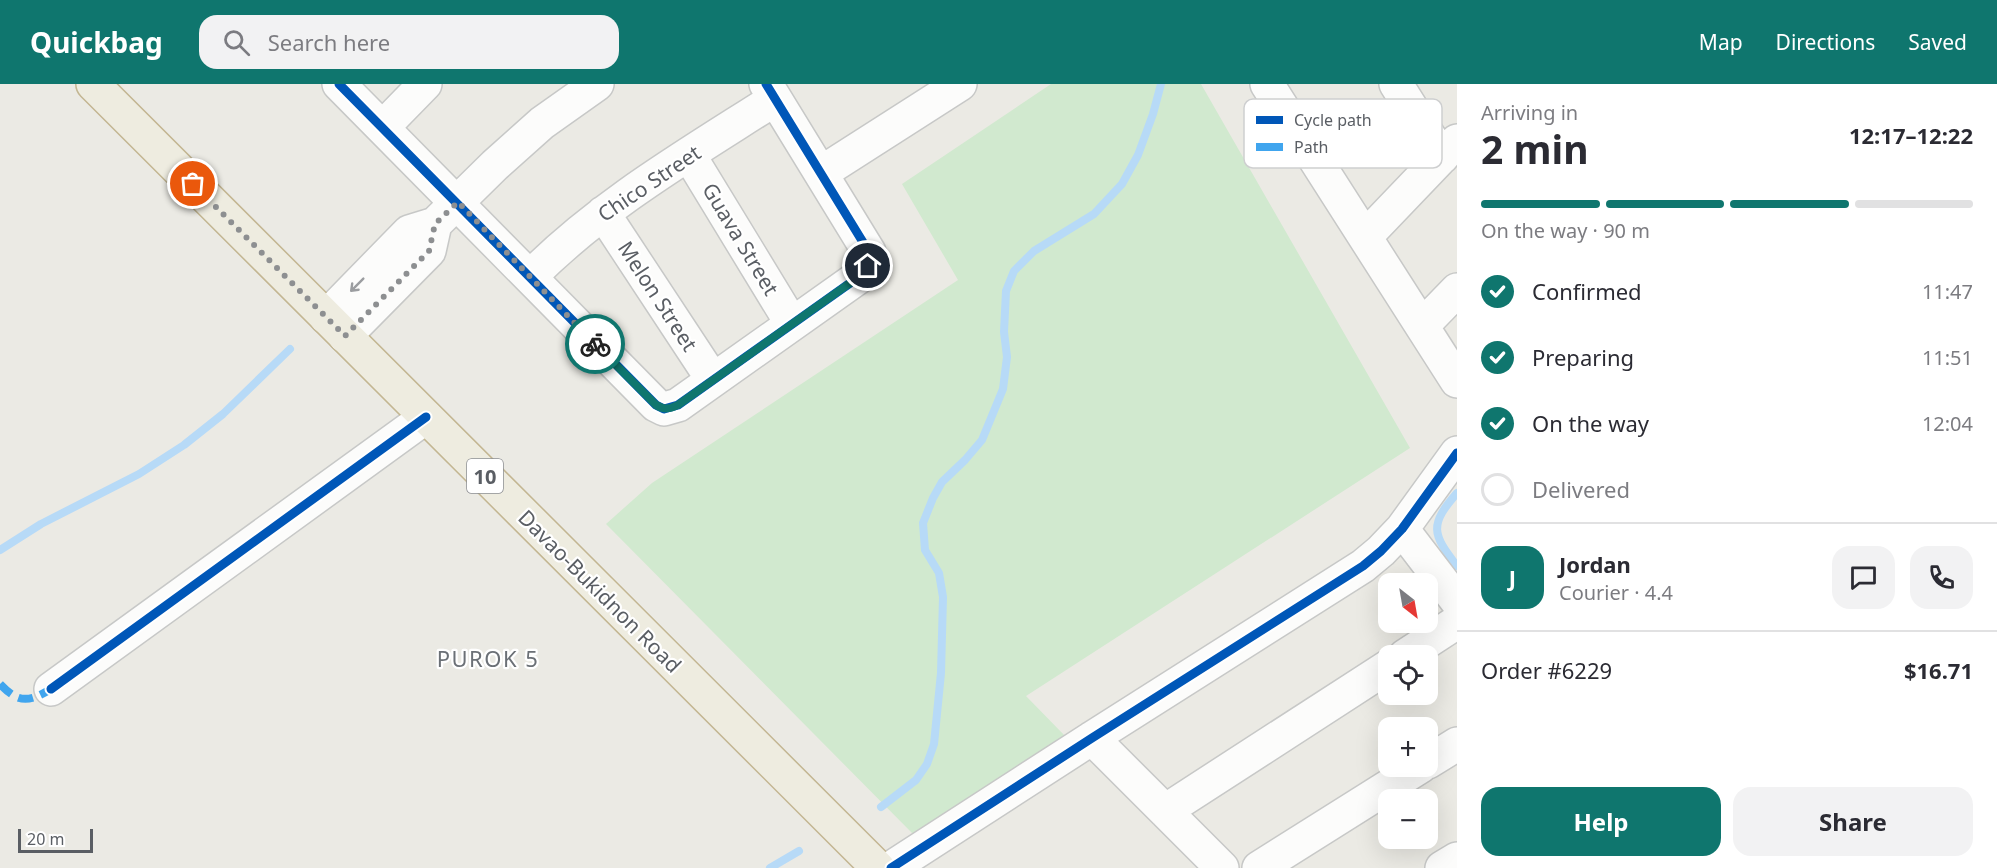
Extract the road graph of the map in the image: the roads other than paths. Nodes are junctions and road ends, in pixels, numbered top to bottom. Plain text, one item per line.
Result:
1 (93, 84) edge
2 (339, 84) edge
3 (425, 84) edge
4 (597, 84) edge
5 (960, 84) edge
6 (1267, 84) edge
7 (1396, 84) edge
8 (771, 91) edge
9 (1277, 99) edge
10 (1408, 99) edge
11 (383, 127) junction
12 (689, 155) junction
13 (1321, 168) edge
14 (1431, 168) edge
15 (821, 173) junction
16 (447, 213) junction
17 (603, 213) junction
18 (1365, 237) junction
19 (530, 277) junction
20 (1457, 290) edge
21 (792, 324) junction
22 (336, 326) junction
23 (1422, 326) junction
24 (713, 380) junction
25 (1457, 381) edge
26 (426, 417) junction
27 (1457, 453) edge
28 (1402, 529) junction
29 (1457, 601) edge
30 (1457, 622) edge
31 (1422, 645) edge
32 (1378, 673) edge
33 (51, 689) dead end
34 (1092, 738) junction
35 (1457, 744) edge
36 (1438, 756) edge
37 (1404, 777) edge
38 (1165, 811) junction
39 (1457, 859) edge
40 (878, 868) edge
41 (891, 868) edge
42 (1222, 868) edge
43 (1259, 868) edge
44 (1442, 868) edge

1 - 22 highway, Davao-Bukidnon Road / 10
2 - 11 street
3 - 11 street
4 - 16 street
5 - 15 street
6 - 9 street
7 - 10 street
8 - 12 street, Chico Street
8 - 15 street
11 - 16 street
12 - 17 street, Chico Street
12 - 21 street, Guava Street
13 - 18 street
14 - 18 street
15 - 21 street
16 - 19 street
16 - 22 street
17 - 19 street, Chico Street
17 - 24 street, Melon Street
18 - 23 street
19 - 24 street
20 - 23 street
21 - 24 street
22 - 26 highway, Davao-Bukidnon Road / 10
23 - 25 street
26 - 33 street
26 - 40 highway, Davao-Bukidnon Road / 10
27 - 28 street
28 - 29 street
28 - 34 street
30 - 31 street
32 - 38 street
34 - 38 street
34 - 41 street
35 - 36 street
37 - 43 street
38 - 42 street
39 - 44 street

